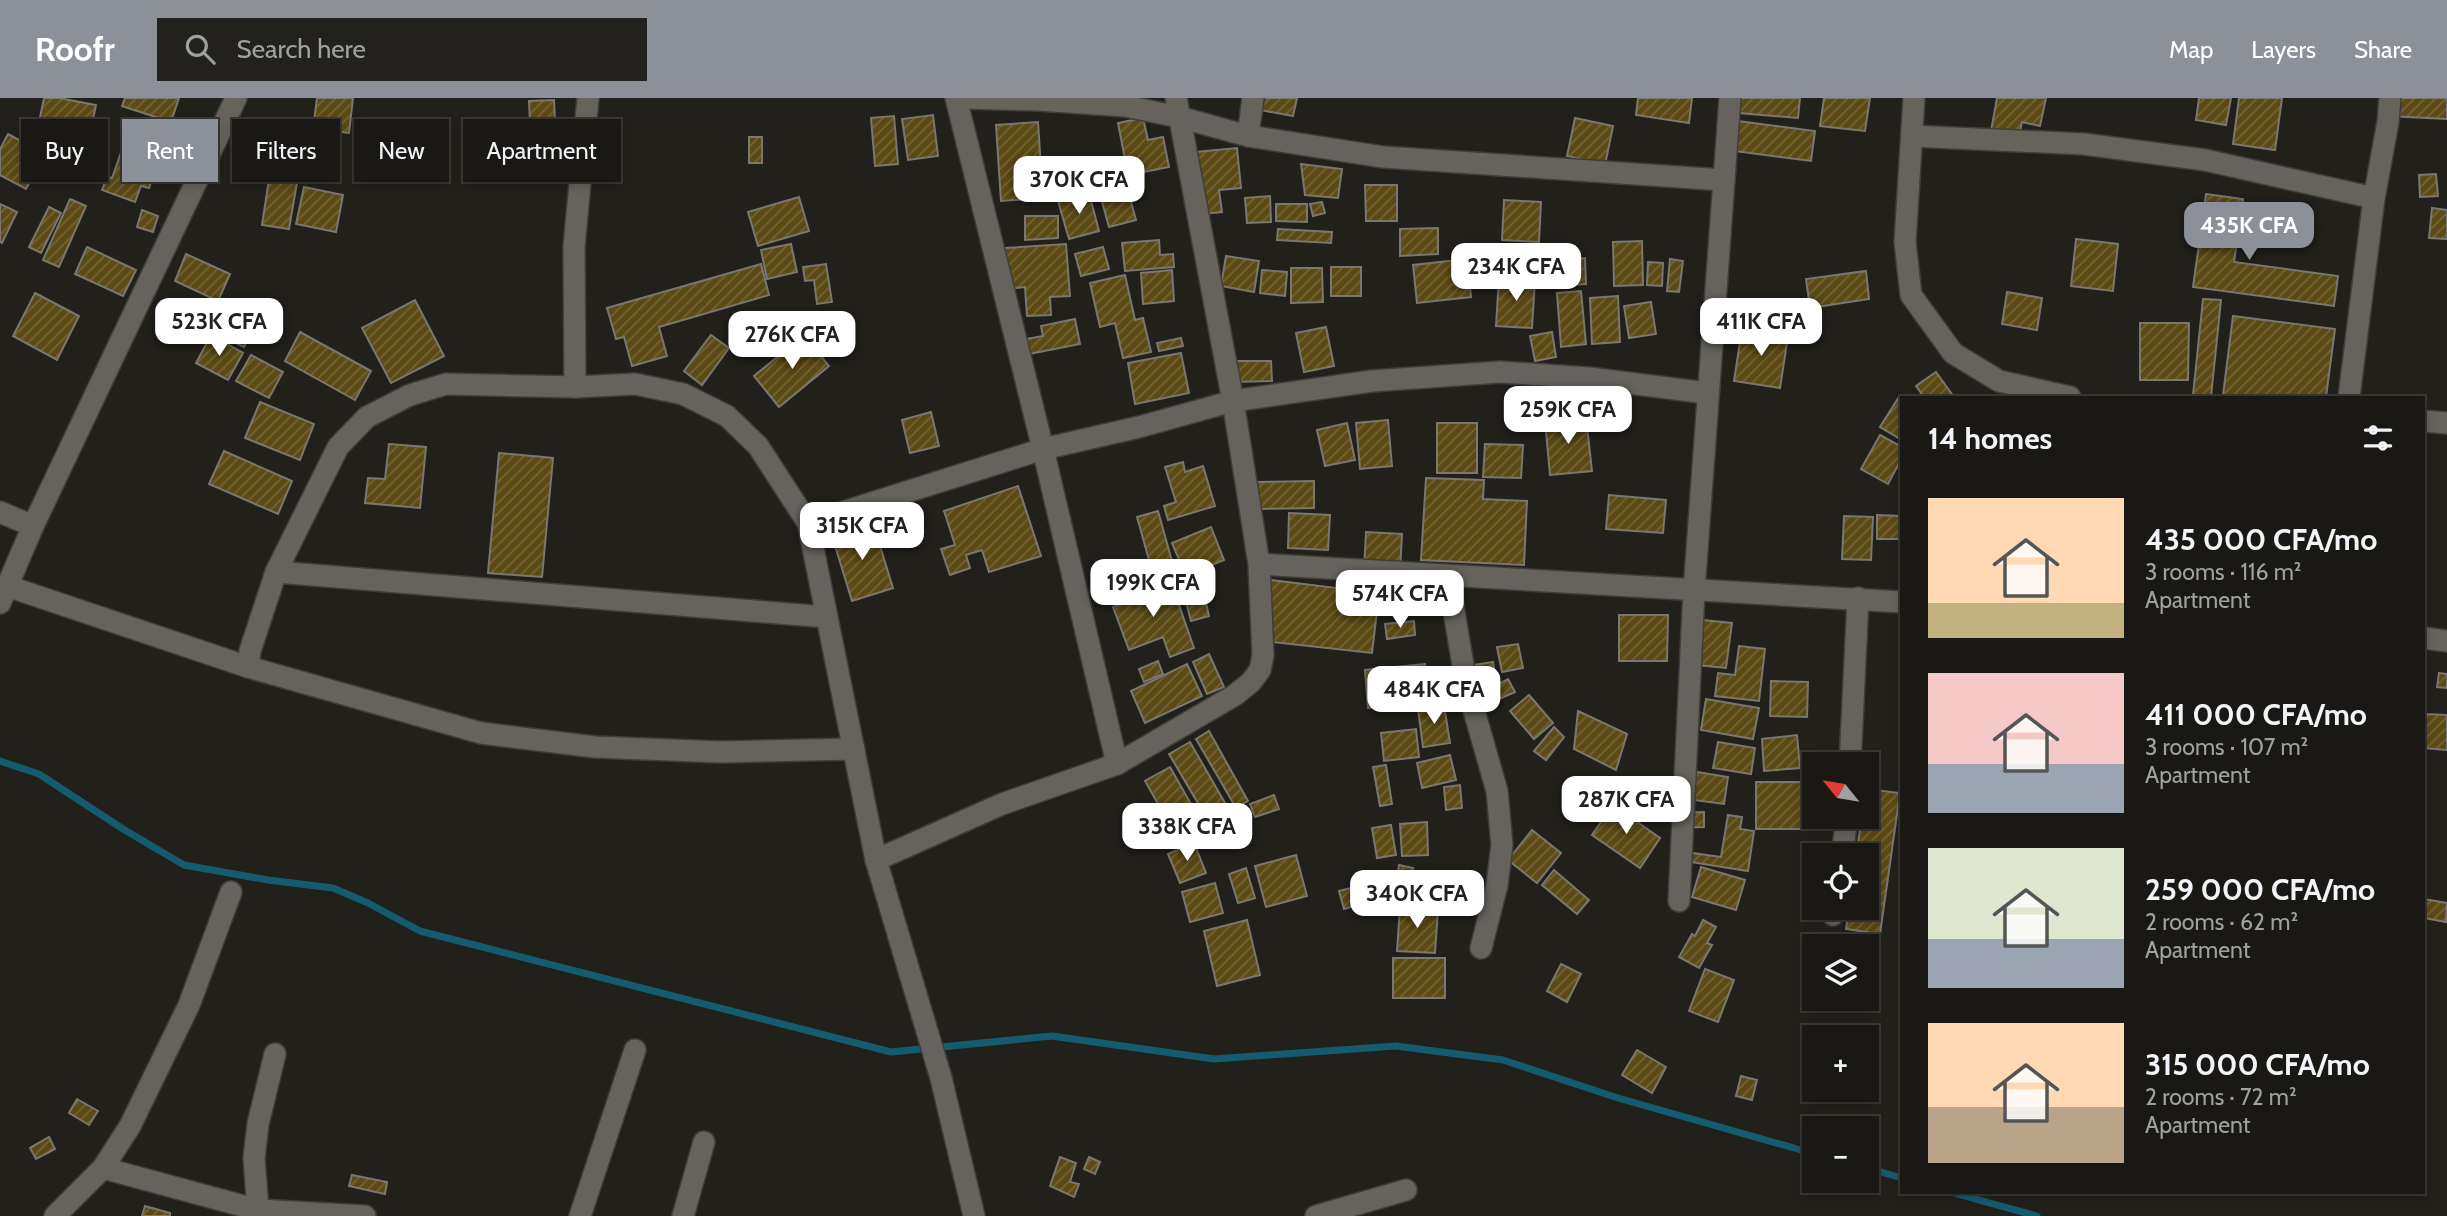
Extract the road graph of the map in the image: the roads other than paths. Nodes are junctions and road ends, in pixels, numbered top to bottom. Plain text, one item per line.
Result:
1 (236, 98) edge
2 (588, 98) edge
3 (956, 98) edge
4 (965, 98) edge
5 (1253, 98) edge
6 (1730, 98) edge
7 (1914, 98) edge
8 (2390, 98) edge
9 (1177, 107) edge
10 (1248, 136) junction
11 (1912, 136) junction
12 (1724, 180) junction
13 (2374, 198) junction
14 (575, 387) junction
15 (1707, 393) junction
16 (2066, 396) edge
17 (2349, 396) edge
18 (1233, 401) junction
19 (2425, 421) edge
20 (2447, 422) edge
21 (1043, 449) junction
22 (0, 512) edge
23 (808, 523) junction
24 (33, 526) junction
25 (1259, 565) junction
26 (276, 572) junction
27 (1448, 576) junction
28 (1694, 591) junction
29 (4, 594) edge
30 (1858, 598) junction
31 (1900, 601) edge
32 (827, 617) junction
33 (2425, 638) edge
34 (2447, 641) edge
35 (248, 667) junction
36 (854, 750) junction
37 (1851, 752) edge
38 (1116, 764) junction
39 (876, 860) junction
40 (231, 892) dead end
41 (1679, 901) dead end
42 (1481, 948) dead end
43 (635, 1050) dead end
44 (275, 1054) dead end
45 (704, 1142) dead end
46 (103, 1168) junction
47 (1406, 1190) dead end
48 (258, 1210) junction
49 (55, 1216) edge
50 (365, 1216) edge
51 (580, 1216) edge
52 (683, 1216) edge
53 (974, 1216) edge
54 (1316, 1216) edge

1 - 24 street
2 - 14 street
3 - 21 street
4 - 9 street
5 - 10 street
6 - 12 street
7 - 11 street
8 - 13 street
9 - 10 street
9 - 18 street
10 - 12 street
11 - 13 street
11 - 16 street
12 - 15 street
13 - 17 street
14 - 23 street
14 - 26 street
15 - 18 street
15 - 28 street
18 - 21 street
18 - 25 street
19 - 20 street
21 - 23 street
21 - 38 street
22 - 24 street
23 - 32 street
24 - 29 street
25 - 27 street
25 - 38 street
26 - 32 street
26 - 35 street
27 - 28 street
27 - 42 street
28 - 30 street
28 - 41 street
29 - 35 street
30 - 31 street
30 - 37 street
32 - 36 street
33 - 34 street
35 - 36 street
36 - 39 street
38 - 39 street
39 - 53 street
40 - 46 street
43 - 51 street
44 - 48 street
45 - 52 street
46 - 48 street
46 - 49 street
47 - 54 street
48 - 50 street

